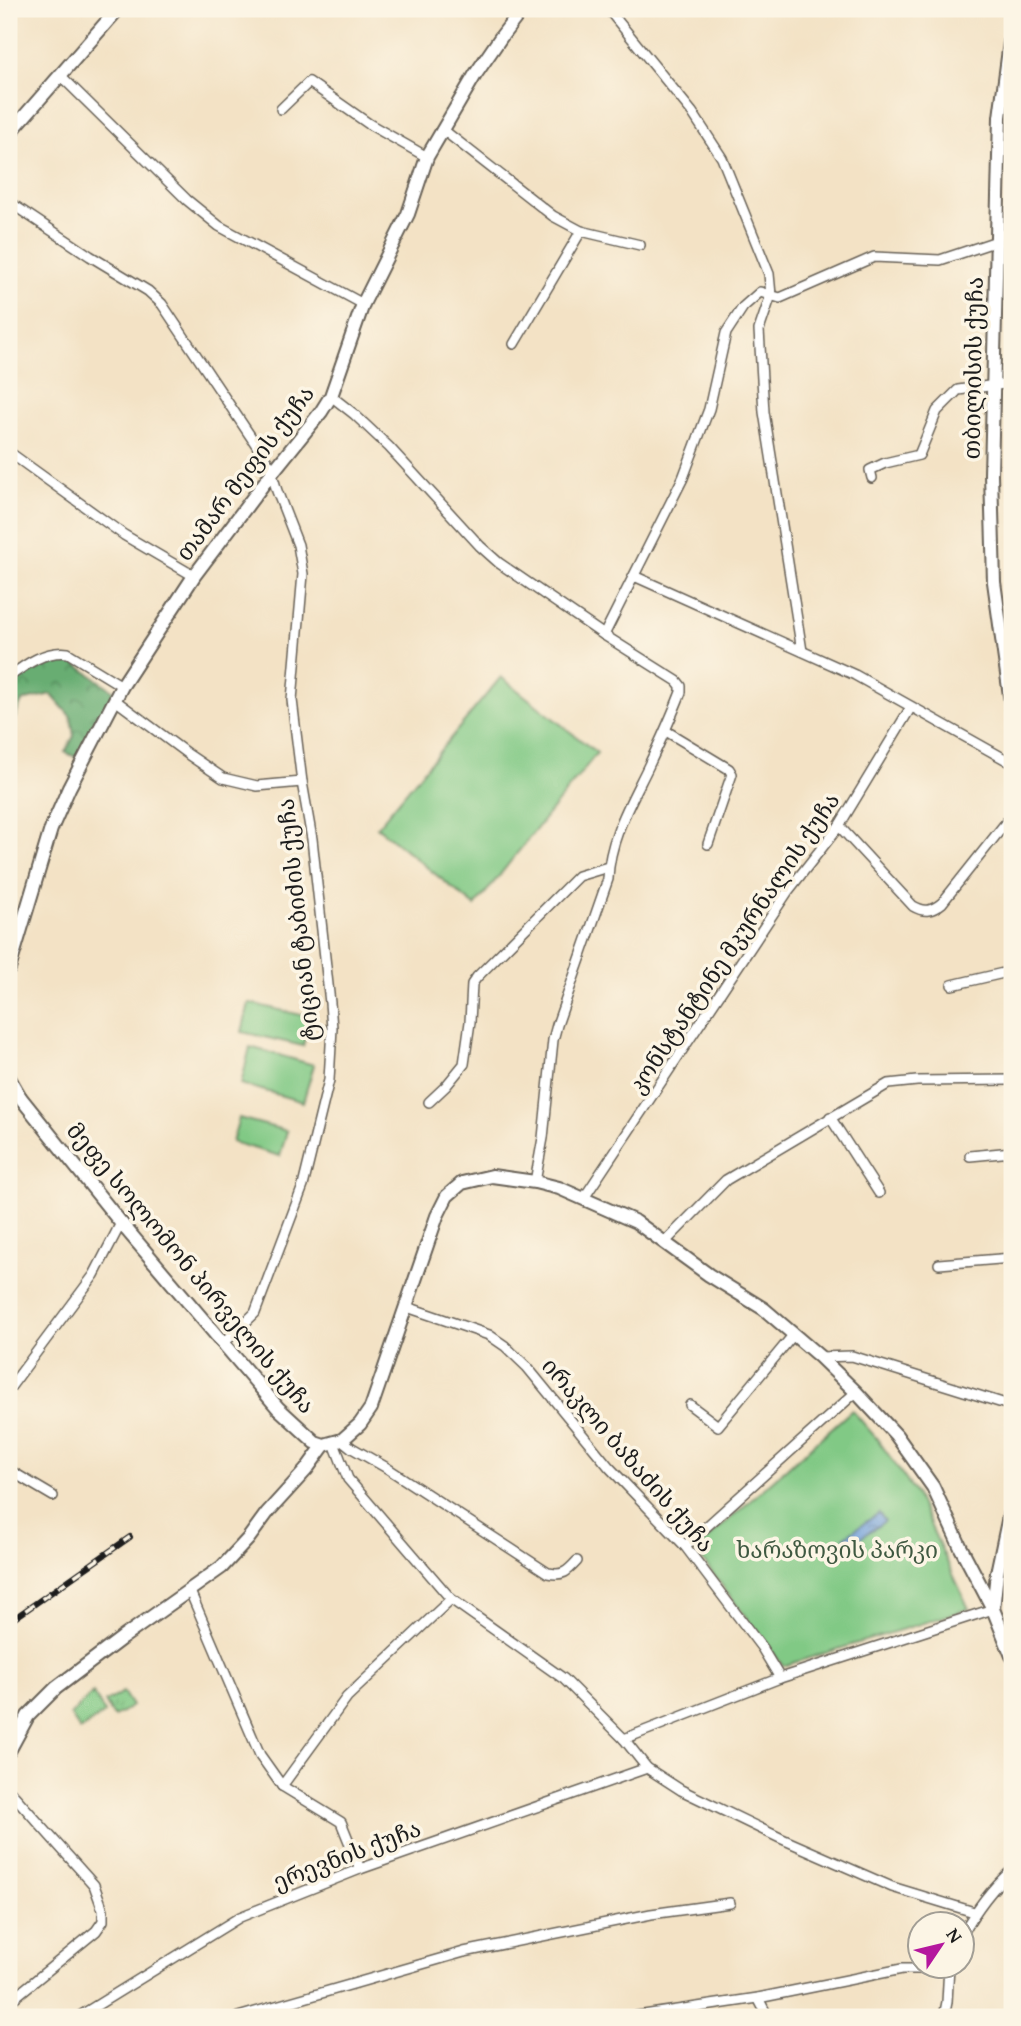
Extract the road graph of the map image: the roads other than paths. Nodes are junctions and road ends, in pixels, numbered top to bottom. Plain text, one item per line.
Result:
1 (118, 9) edge
2 (608, 9) edge
3 (519, 11) edge
4 (1012, 27) edge
5 (60, 75) junction
6 (281, 109) dead end
7 (442, 129) junction
8 (9, 134) edge
9 (428, 157) junction
10 (9, 202) edge
11 (581, 232) junction
12 (997, 241) junction
13 (640, 245) dead end
14 (771, 295) junction
15 (363, 304) junction
16 (514, 344) dead end
17 (1012, 383) edge
18 (992, 385) junction
19 (331, 396) junction
20 (9, 452) edge
21 (271, 474) junction
22 (872, 478) dead end
23 (194, 576) junction
24 (634, 576) junction
25 (604, 635) junction
26 (802, 650) junction
27 (9, 677) edge
28 (122, 686) junction
29 (116, 700) junction
30 (911, 707) junction
31 (1012, 710) edge
32 (666, 731) junction
33 (1012, 763) edge
34 (302, 782) junction
35 (1012, 814) edge
36 (839, 827) junction
37 (708, 844) dead end
38 (608, 867) junction
39 (9, 969) edge
40 (1012, 971) edge
41 (952, 985) dead end
42 (9, 1078) edge
43 (1012, 1080) edge
44 (14, 1095) edge
45 (429, 1102) dead end
46 (830, 1117) junction
47 (1012, 1152) edge
48 (970, 1156) dead end
49 (535, 1182) junction
50 (879, 1193) dead end
51 (584, 1198) junction
52 (121, 1223) junction
53 (664, 1243) junction
54 (1012, 1258) edge
55 (939, 1264) dead end
56 (407, 1307) junction
57 (794, 1334) junction
58 (223, 1343) junction
59 (820, 1357) junction
60 (9, 1389) edge
61 (856, 1392) junction
62 (690, 1405) dead end
63 (1012, 1406) edge
64 (333, 1442) junction
65 (9, 1470) edge
66 (53, 1496) dead end
67 (1012, 1502) edge
68 (685, 1546) junction
69 (577, 1560) dead end
70 (189, 1589) junction
71 (451, 1599) junction
72 (993, 1609) junction
73 (1012, 1656) edge
74 (780, 1678) junction
75 (624, 1739) junction
76 (9, 1751) edge
77 (647, 1768) junction
78 (282, 1786) junction
79 (9, 1790) edge
80 (360, 1869) junction
81 (1012, 1870) edge
82 (730, 1903) dead end
83 (967, 1910) edge
84 (976, 1910) edge
85 (906, 1969) edge
86 (948, 1980) edge
87 (758, 1998) junction
88 (9, 2002) edge
89 (78, 2017) edge
90 (238, 2017) edge
91 (630, 2017) edge
92 (768, 2017) edge
93 (944, 2017) edge

1 - 5 main road
2 - 14 street
3 - 7 main road, თამარ მეფის ქუჩა
4 - 12 main road, თბილისის ქუჩა
5 - 8 main road
5 - 15 street
6 - 9 street
7 - 9 main road, თამარ მეფის ქუჩა
7 - 11 street
9 - 15 main road, თამარ მეფის ქუჩა
10 - 21 street, ტიციან ტაბიძის ქუჩა
11 - 13 street
11 - 16 street
12 - 14 street
12 - 18 main road, თბილისის ქუჩა
14 - 24 street
14 - 26 street
15 - 19 main road, თამარ მეფის ქუჩა
17 - 18 street
18 - 22 street
18 - 31 main road, თბილისის ქუჩა
19 - 21 main road, თამარ მეფის ქუჩა
19 - 25 street
20 - 23 street
21 - 23 main road, თამარ მეფის ქუჩა
21 - 34 street, ტიციან ტაბიძის ქუჩა
23 - 28 main road, თამარ მეფის ქუჩა
24 - 25 street
24 - 26 street
25 - 32 street
26 - 30 street
27 - 28 street
28 - 29 main road, თამარ მეფის ქუჩა
29 - 34 street
29 - 39 main road, თამარ მეფის ქუჩა
30 - 33 street
30 - 36 street, კონსტანტინე მკურნალის ქუჩა
32 - 37 street
32 - 38 street
34 - 58 street, ტიციან ტაბიძის ქუჩა
35 - 36 street
36 - 51 street, კონსტანტინე მკურნალის ქუჩა
38 - 45 street
38 - 49 street
40 - 41 street
42 - 44 main road, მეფე სოლომონ პირველის ქუჩა
43 - 46 street
44 - 52 main road, მეფე სოლომონ პირველის ქუჩა
46 - 50 street
46 - 53 street
47 - 48 street
49 - 51 main road
49 - 56 main road
51 - 53 main road
52 - 58 main road, მეფე სოლომონ პირველის ქუჩა
52 - 60 street
53 - 57 main road
54 - 55 street
56 - 64 main road
56 - 68 street, ირაკლი ბაზაძის ქუჩა
57 - 59 main road
57 - 62 street
58 - 64 main road, მეფე სოლომონ პირველის ქუჩა
59 - 61 main road
59 - 63 street
61 - 68 street
61 - 72 main road
64 - 69 street
64 - 70 main road
64 - 71 street
65 - 66 street
67 - 72 main road
68 - 74 street, ირაკლი ბაზაძის ქუჩა
70 - 76 main road
70 - 78 street
71 - 75 street
71 - 78 street
72 - 73 main road
72 - 74 street
74 - 75 street
75 - 77 street
77 - 80 street, ერევნის ქუჩა
77 - 83 street
78 - 80 street
79 - 88 street
80 - 89 street, ერევნის ქუჩა
81 - 84 street
82 - 90 street
85 - 87 street
86 - 93 street
87 - 91 street
87 - 92 street

